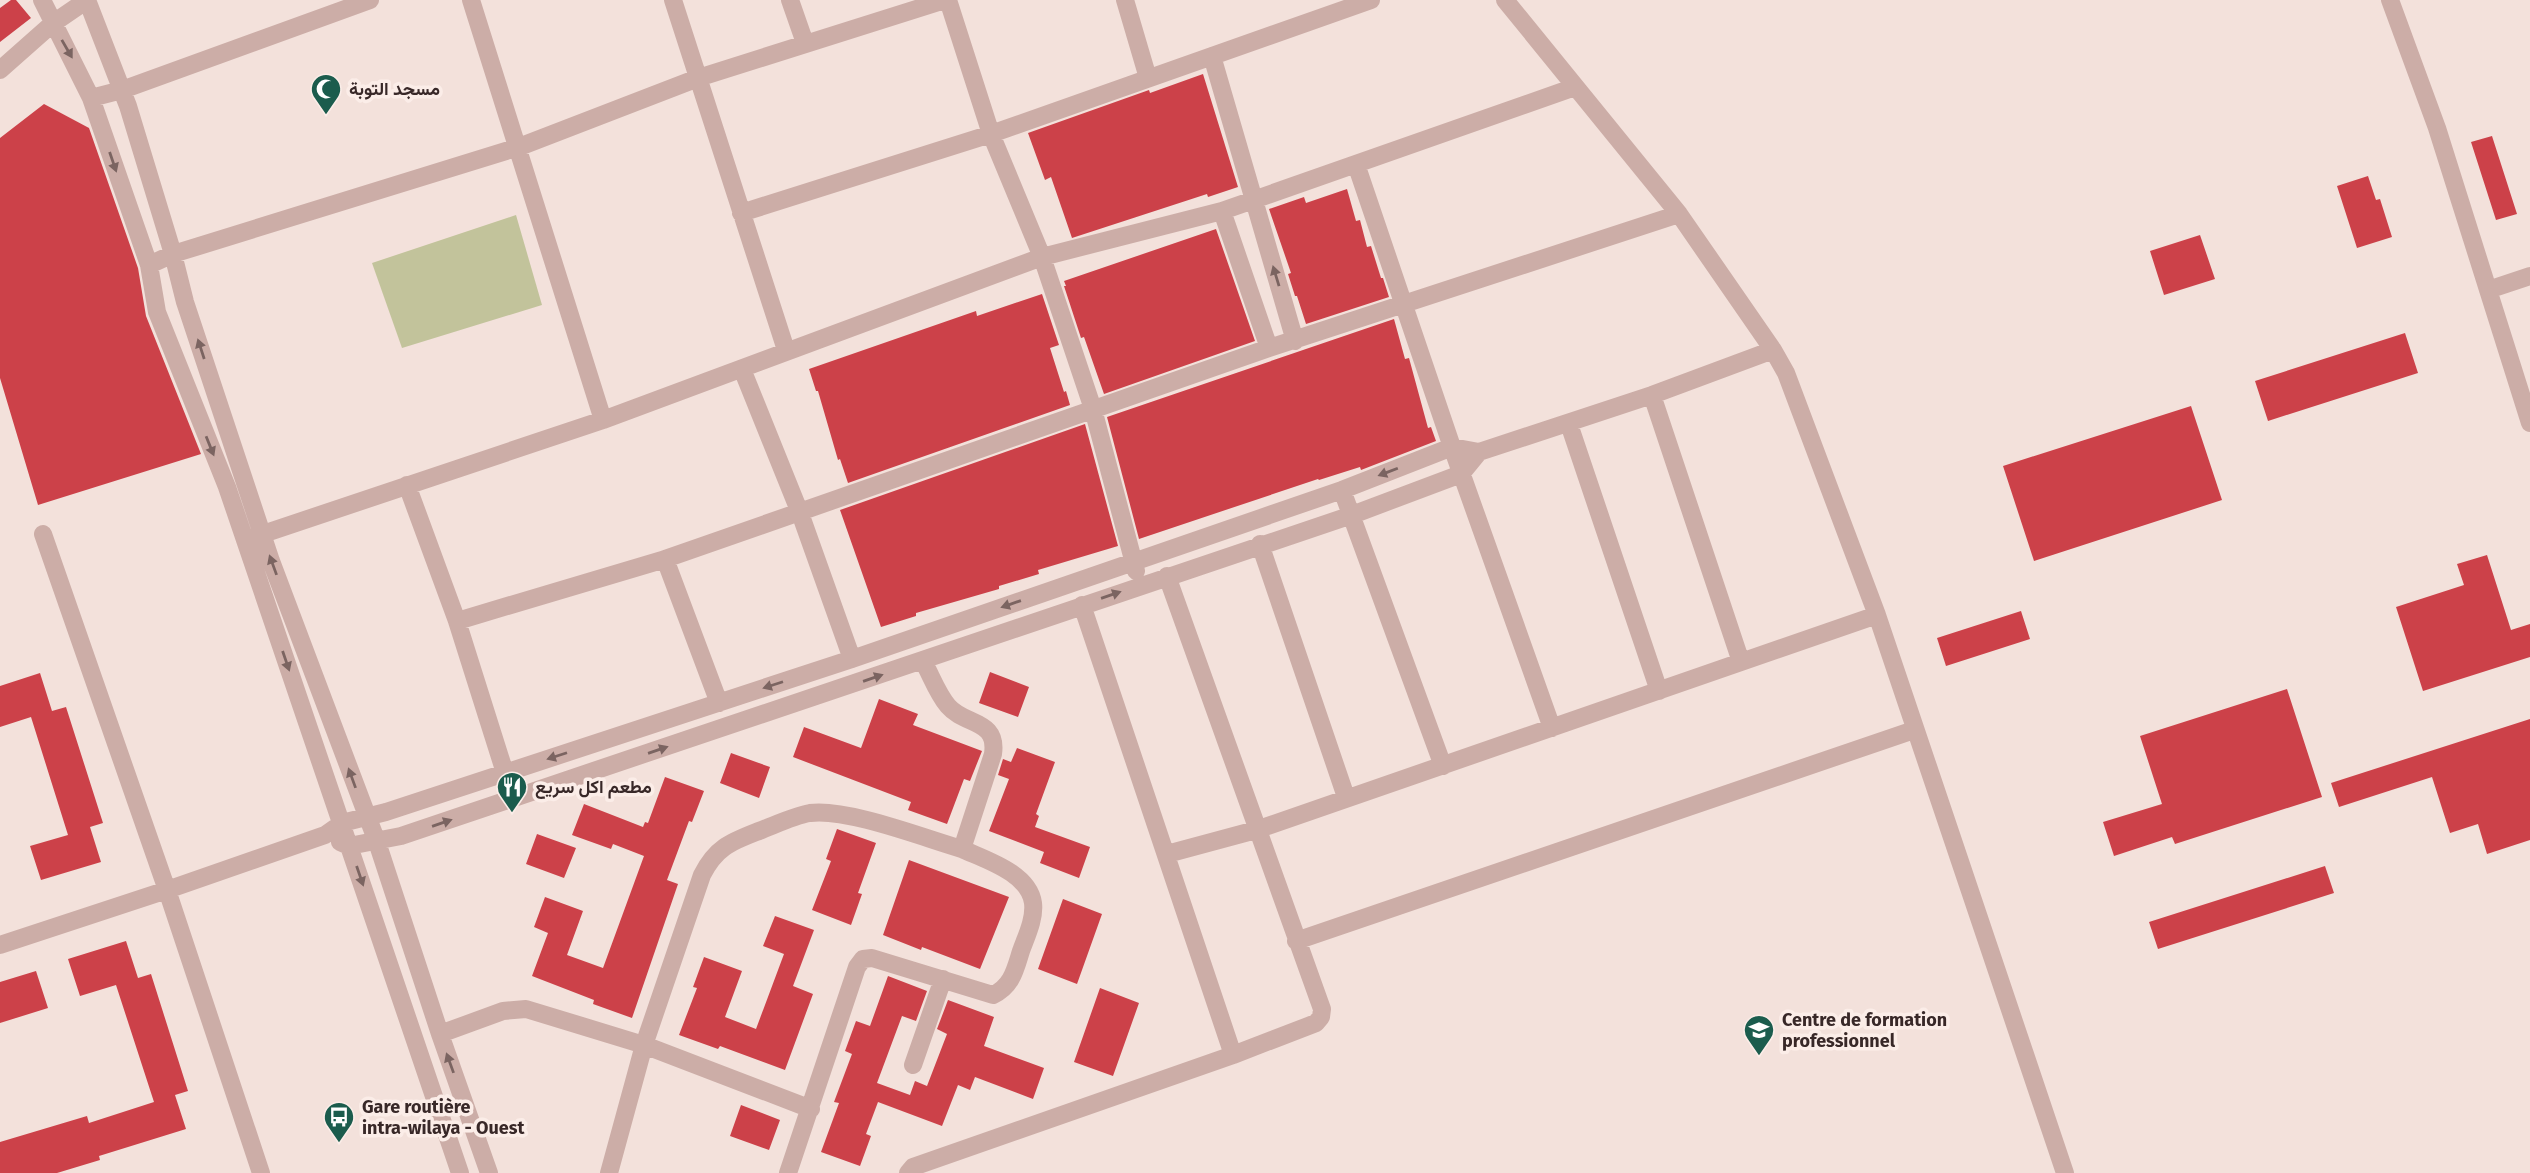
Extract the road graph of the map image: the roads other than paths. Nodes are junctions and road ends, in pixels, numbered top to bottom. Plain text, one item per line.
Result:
1 (42, 0) edge
2 (87, 0) edge
3 (370, 0) edge
4 (471, 0) edge
5 (673, 0) edge
6 (790, 0) edge
7 (947, 0) edge
8 (1125, 0) edge
9 (1371, 0) edge
10 (1505, 0) edge
11 (2390, 0) edge
12 (52, 24) junction
13 (805, 43) junction
14 (1212, 56) junction
15 (0, 70) edge
16 (698, 78) junction
17 (1148, 78) junction
18 (1575, 87) junction
19 (122, 90) junction
20 (90, 98) junction
21 (990, 134) junction
22 (519, 147) junction
23 (1356, 164) junction
24 (1253, 200) junction
25 (1222, 211) junction
26 (741, 213) junction
27 (1679, 214) junction
28 (173, 254) junction
29 (1042, 257) junction
30 (149, 265) junction
31 (2530, 276) edge
32 (2488, 290) junction
33 (1403, 305) junction
34 (1296, 341) junction
35 (1269, 348) junction
36 (786, 350) junction
37 (1773, 350) junction
38 (742, 369) junction
39 (1653, 395) junction
40 (1093, 409) junction
41 (603, 420) junction
42 (2530, 423) edge
43 (1569, 424) junction
44 (1452, 447) junction
45 (1479, 452) junction
46 (1461, 474) junction
47 (407, 485) junction
48 (1342, 490) junction
49 (800, 513) junction
50 (1352, 514) junction
51 (262, 533) junction
52 (43, 534) dead end
53 (245, 540) junction
54 (1260, 544) junction
55 (665, 559) junction
56 (1133, 562) junction
57 (1167, 576) junction
58 (1140, 585) junction
59 (1082, 606) junction
60 (1877, 615) junction
61 (457, 621) junction
62 (852, 659) junction
63 (923, 661) junction
64 (1741, 662) junction
65 (1659, 691) junction
66 (719, 703) junction
67 (1552, 728) junction
68 (1914, 730) junction
69 (1443, 766) junction
70 (505, 773) junction
71 (1346, 797) junction
72 (366, 817) junction
73 (342, 823) junction
74 (1256, 830) junction
75 (325, 835) junction
76 (377, 842) junction
77 (349, 846) junction
78 (962, 849) junction
79 (1167, 854) junction
80 (167, 890) junction
81 (1296, 941) junction
82 (0, 944) edge
83 (943, 979) junction
84 (440, 1034) junction
85 (644, 1045) junction
86 (1233, 1055) junction
87 (913, 1065) dead end
88 (811, 1109) junction
89 (907, 1171) edge
90 (261, 1173) edge
91 (460, 1173) edge
92 (489, 1173) edge
93 (609, 1173) edge
94 (788, 1173) edge
95 (2064, 1173) edge

1 - 12 street
2 - 12 street
2 - 19 street
3 - 19 street
4 - 22 street
5 - 16 street
6 - 13 street
7 - 13 street
7 - 21 street
8 - 17 street
9 - 14 street
10 - 18 street
11 - 32 street
12 - 15 street
12 -> 20 street
13 - 16 street
14 - 17 street
14 - 24 street
16 - 22 street
16 - 26 street
17 - 21 street
18 - 23 street
18 - 27 street
19 - 20 street
19 - 28 street
20 -> 30 street
21 - 26 street
21 - 29 street
22 - 28 street
22 - 41 street
23 - 24 street
23 - 33 street
24 - 25 street
34 -> 24 street
25 - 29 street
25 - 35 street
26 - 36 street
27 - 33 street
27 - 37 street
28 - 30 street
51 -> 28 street
29 - 36 street
29 - 40 street
30 -> 53 street
31 - 32 street
32 - 42 street
33 - 34 street
33 - 44 street
34 - 35 street
35 - 40 street
36 - 38 street
37 - 39 street
37 - 60 street
38 - 41 street
38 - 49 street
39 - 43 street
39 - 64 street
40 - 49 street
40 - 56 street
41 - 47 street
43 - 45 street
43 - 65 street
44 - 45 street
44 - 46 street
44 -> 48 street
45 - 46 street
46 - 50 street
46 - 67 street
47 - 51 street
47 - 61 street
48 - 50 street
48 - 56 street
49 - 55 street
49 - 62 street
50 - 54 street
50 - 69 street
51 - 53 street
72 -> 51 street
52 - 80 street
53 -> 73 street
54 - 57 street
54 - 71 street
55 - 61 street
55 - 66 street
56 - 58 street
56 -> 62 street
57 - 58 street
57 - 74 street
59 -> 58 street
59 - 63 street
59 - 79 street
60 - 64 street
60 - 68 street
61 - 70 street
62 -> 66 street
76 -> 63 street
63 - 78 street
64 - 65 street
65 - 67 street
66 -> 70 street
67 - 69 street
68 - 81 street
68 - 95 street
69 - 71 street
70 - 72 street
71 - 74 street
72 - 73 street
72 - 76 street
73 - 75 street
73 - 77 street
74 - 79 street
74 - 81 street
75 - 77 street
75 - 80 street
76 - 77 street
76 - 84 street
77 -> 91 street
78 - 83 street
78 - 85 street
79 - 86 street
80 - 82 street
80 - 90 street
81 - 86 street
83 - 87 street
83 - 88 street
84 - 85 street
92 -> 84 street
85 - 88 street
85 - 93 street
86 - 89 street
88 - 94 street

